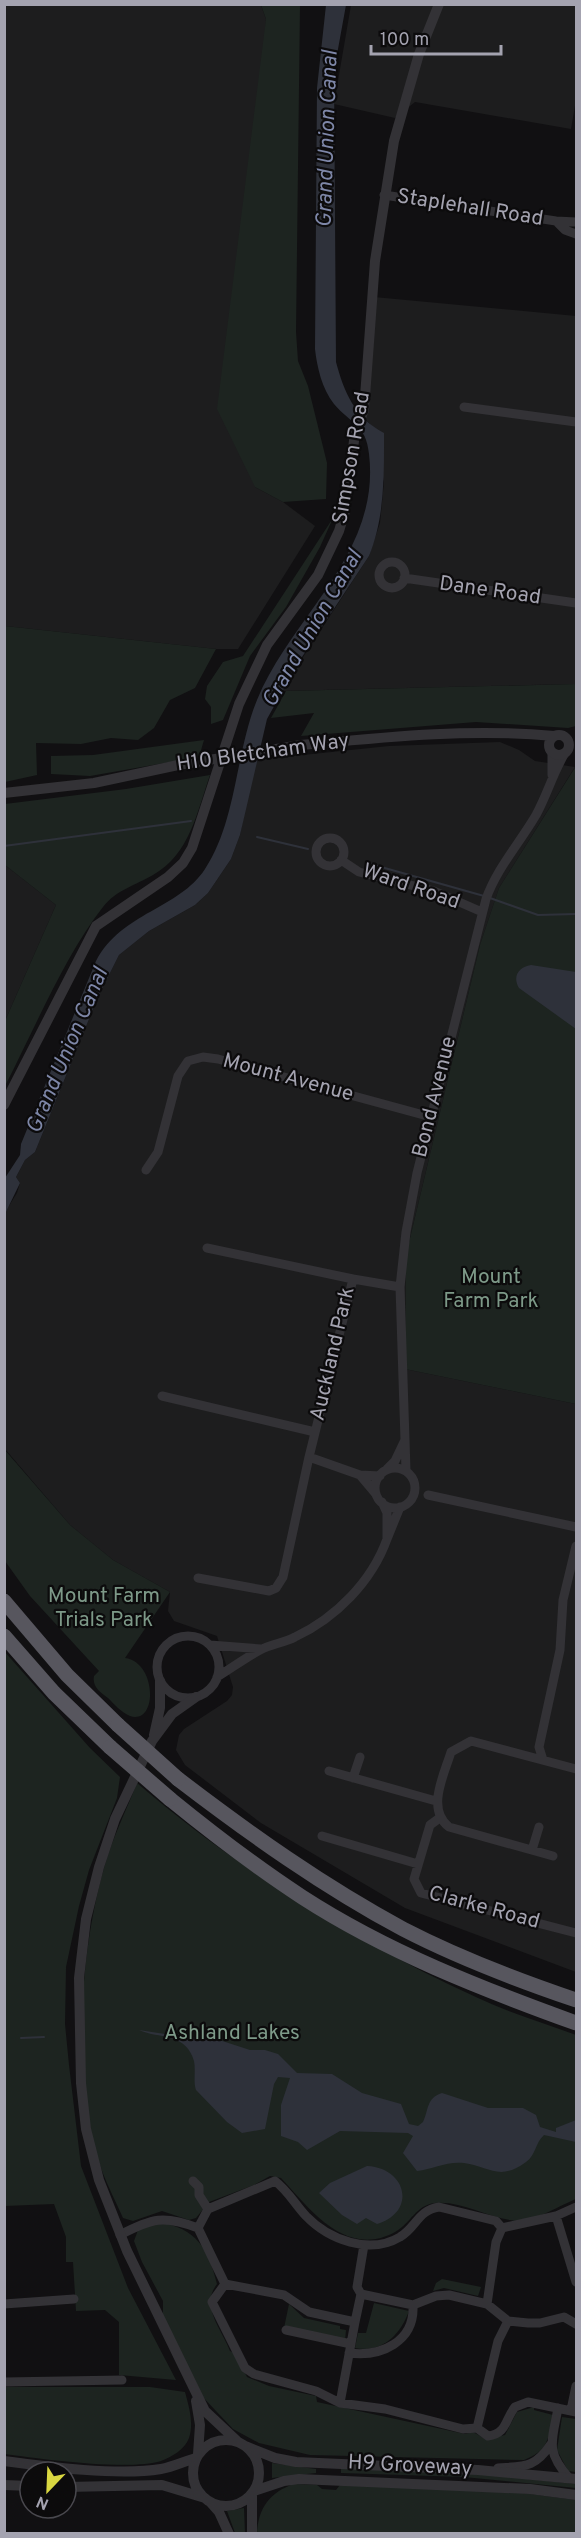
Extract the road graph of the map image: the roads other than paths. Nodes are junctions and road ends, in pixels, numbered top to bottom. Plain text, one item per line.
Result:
1 (439, 4) edge
2 (384, 195) junction
3 (556, 221) junction
4 (576, 222) edge
5 (576, 234) edge
6 (464, 407) dead end
7 (576, 422) edge
8 (404, 578) dead end
9 (576, 603) edge
10 (576, 733) edge
11 (554, 742) junction
12 (570, 749) edge
13 (552, 775) junction
14 (4, 793) edge
15 (341, 860) dead end
16 (482, 912) junction
17 (4, 1105) edge
18 (431, 1117) junction
19 (146, 1170) dead end
20 (207, 1248) dead end
21 (353, 1279) junction
22 (400, 1287) junction
23 (162, 1396) dead end
24 (315, 1432) junction
25 (405, 1440) junction
26 (309, 1457) junction
27 (406, 1471) junction
28 (382, 1473) junction
29 (360, 1475) junction
30 (414, 1482) junction
31 (428, 1495) junction
32 (413, 1497) junction
33 (379, 1498) junction
34 (400, 1507) junction
35 (576, 1527) edge
36 (387, 1539) junction
37 (576, 1546) edge
38 (198, 1578) dead end
39 (4, 1601) edge
40 (4, 1636) edge
41 (210, 1645) junction
42 (261, 1649) junction
43 (218, 1677) junction
44 (160, 1681) junction
45 (196, 1697) junction
46 (152, 1741) junction
47 (360, 1757) dead end
48 (543, 1760) junction
49 (576, 1769) edge
50 (329, 1771) dead end
51 (353, 1778) junction
52 (436, 1801) junction
53 (441, 1817) junction
54 (539, 1827) dead end
55 (322, 1836) dead end
56 (532, 1850) junction
57 (553, 1856) dead end
58 (418, 1864) junction
59 (576, 1933) edge
60 (576, 2000) edge
61 (576, 2023) edge
62 (193, 2181) dead end
63 (576, 2208) edge
64 (208, 2209) junction
65 (556, 2216) junction
66 (198, 2228) junction
67 (502, 2228) junction
68 (120, 2235) junction
69 (364, 2246) junction
70 (576, 2282) edge
71 (225, 2284) junction
72 (361, 2294) junction
73 (74, 2299) dead end
74 (4, 2304) edge
75 (487, 2304) junction
76 (413, 2305) junction
77 (508, 2320) junction
78 (355, 2322) junction
79 (576, 2324) edge
80 (286, 2330) dead end
81 (350, 2348) junction
82 (122, 2380) dead end
83 (4, 2382) edge
84 (576, 2386) edge
85 (194, 2393) junction
86 (340, 2403) junction
87 (558, 2408) junction
88 (574, 2411) edge
89 (477, 2428) junction
90 (241, 2443) junction
91 (551, 2444) junction
92 (197, 2456) junction
93 (4, 2461) edge
94 (478, 2470) junction
95 (573, 2478) edge
96 (78, 2487) edge
97 (253, 2492) junction
98 (576, 2495) edge
99 (207, 2500) junction
100 (229, 2534) edge
101 (252, 2534) edge

1 - 2 street, Simpson Road
2 - 3 street, Staplehall Road
2 - 17 street, Simpson Road
3 - 4 street, Staplehall Road
3 - 5 street, Staplehall Road
6 - 7 street
8 - 9 street, Dane Road
10 - 11 street
11 - 12 street
11 - 12 street
11 - 13 street, Bond Avenue
11 - 14 street, H10 Bletcham Way, bridge
12 - 13 street, Bond Avenue
13 - 16 street, Bond Avenue
15 - 16 street, Ward Road
16 - 18 street, Bond Avenue
18 - 19 street, Mount Avenue
18 - 22 street, Bond Avenue
20 - 21 street, Auckland Park
21 - 22 street
21 - 24 street, Auckland Park
22 - 25 street, Bond Avenue
23 - 24 street, Auckland Park
24 - 26 street, Auckland Park
25 - 27 street, Bond Avenue
25 - 28 street
26 - 29 street
26 - 38 street, Auckland Park
27 - 28 street
27 - 30 street
28 - 29 street
28 - 33 street
29 - 33 street
30 - 31 street
30 - 32 street
31 - 32 street
31 - 35 street
32 - 34 street
33 - 34 street
33 - 36 street
34 - 36 street
36 - 42 street
37 - 48 street
39 - 60 highway, bridge
40 - 61 highway, bridge
41 - 42 street
41 - 43 street
41 - 44 street
42 - 43 street
43 - 45 street
44 - 45 street
44 - 46 street
45 - 46 street
46 - 68 street
47 - 51 street
48 - 49 street
48 - 52 street
50 - 51 street
51 - 52 street
52 - 53 street
53 - 56 street
53 - 58 street, Clarke Road
54 - 56 street
55 - 58 street, Clarke Road
56 - 57 street
58 - 59 street, Clarke Road
62 - 64 street
63 - 65 street
64 - 66 street
64 - 69 street
65 - 67 street
65 - 70 street
66 - 68 street
66 - 71 street
67 - 69 street
67 - 75 street
68 - 85 street
69 - 72 street
71 - 78 street
71 - 86 street
72 - 76 street
72 - 78 street
73 - 74 street
75 - 76 street
75 - 77 street
76 - 81 street
77 - 79 street
77 - 89 street
78 - 81 street
80 - 81 street
81 - 86 street
82 - 83 street
84 - 88 street
85 - 90 street
85 - 92 street
86 - 89 street
87 - 88 street
87 - 89 street
87 - 91 street
90 - 92 street
90 - 94 street, H9 Groveway
90 - 97 street
91 - 94 street
91 - 95 street
92 - 93 street
92 - 99 street
94 - 95 street, H9 Groveway
96 - 99 street
97 - 98 street, H9 Groveway
97 - 99 street
97 - 101 street
99 - 100 street

